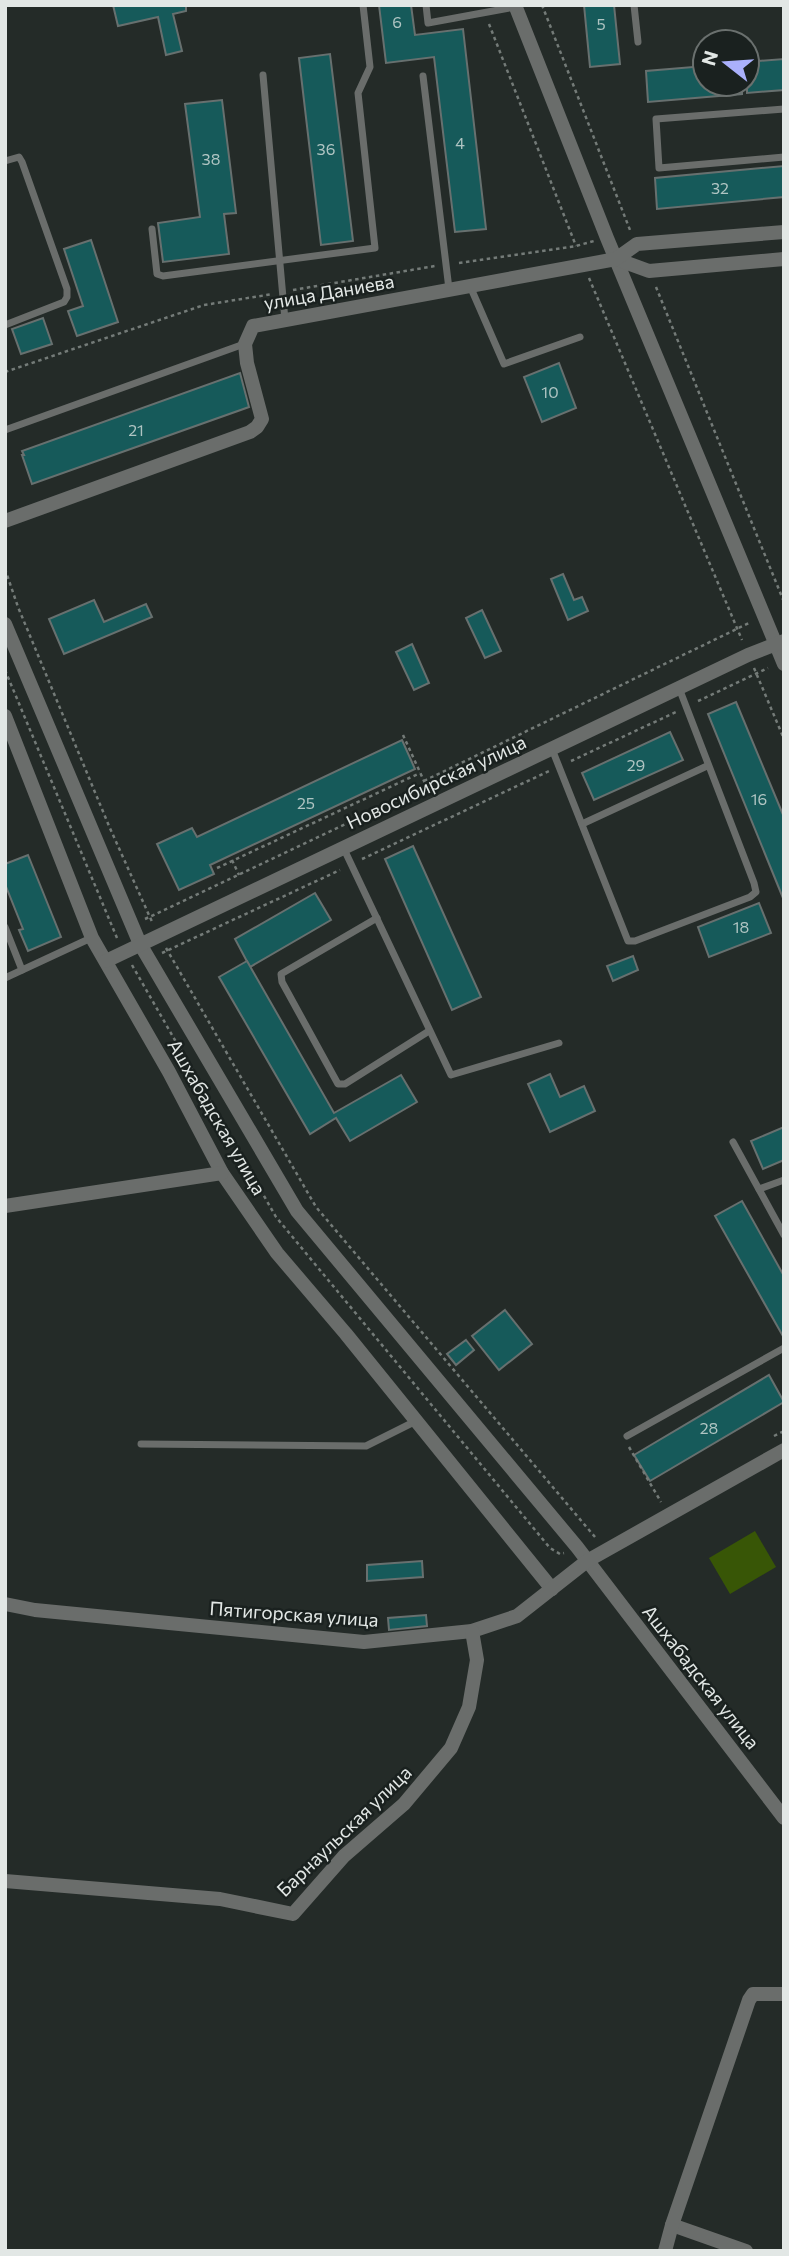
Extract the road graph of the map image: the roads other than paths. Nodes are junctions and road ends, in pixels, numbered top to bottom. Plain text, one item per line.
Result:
1 (363, 5) edge
2 (426, 5) edge
3 (634, 5) edge
4 (516, 6) edge
5 (638, 43) dead end
6 (263, 75) dead end
7 (422, 76) dead end
8 (784, 109) edge
9 (784, 157) edge
10 (5, 161) edge
11 (152, 229) dead end
12 (784, 232) edge
13 (784, 258) edge
14 (280, 259) junction
15 (616, 259) junction
16 (469, 286) junction
17 (449, 289) junction
18 (285, 320) junction
19 (5, 325) edge
20 (580, 337) dead end
21 (245, 344) junction
22 (5, 430) edge
23 (5, 521) edge
24 (5, 624) edge
25 (780, 642) edge
26 (783, 663) edge
27 (679, 688) junction
28 (5, 716) edge
29 (551, 748) junction
30 (707, 766) junction
31 (582, 824) junction
32 (344, 847) junction
33 (377, 918) junction
34 (5, 927) edge
35 (92, 938) junction
36 (140, 944) junction
37 (106, 961) junction
38 (22, 970) junction
39 (5, 978) edge
40 (429, 1031) junction
41 (559, 1043) dead end
42 (733, 1142) dead end
43 (222, 1173) junction
44 (784, 1180) edge
45 (759, 1189) junction
46 (5, 1206) edge
47 (784, 1235) edge
48 (784, 1348) edge
49 (416, 1421) junction
50 (627, 1436) road end
51 (141, 1444) dead end
52 (784, 1450) edge
53 (587, 1561) junction
54 (552, 1589) junction
55 (5, 1604) edge
56 (472, 1631) junction
57 (781, 1811) edge
58 (5, 1881) edge
59 (784, 1994) edge
60 (672, 2225) junction
61 (665, 2251) edge
62 (746, 2251) edge

1 - 14 lane
2 - 4 lane
3 - 5 lane
4 - 15 street
6 - 14 lane
7 - 17 lane
8 - 9 lane
10 - 19 lane
11 - 14 lane
12 - 15 street, улица Даниева
13 - 15 street, улица Даниева
14 - 18 lane
15 - 16 street, улица Даниева
15 - 25 street
16 - 17 street, улица Даниева
16 - 20 lane
17 - 18 street, улица Даниева
18 - 21 street, улица Даниева
21 - 22 lane
21 - 23 street
24 - 36 street, Ашхабадская улица
25 - 26 street
25 - 27 street, Новосибирская улица
27 - 29 street, Новосибирская улица
27 - 30 lane
28 - 35 street, Ашхабадская улица
29 - 31 lane
29 - 32 street, Новосибирская улица
30 - 31 lane
30 - 31 lane
32 - 33 lane
32 - 36 street, Новосибирская улица
33 - 40 lane
33 - 40 lane
34 - 38 lane
35 - 37 street, Ашхабадская улица
35 - 38 lane
36 - 37 street, Новосибирская улица
36 - 53 street, Ашхабадская улица
37 - 43 street, Ашхабадская улица
38 - 39 lane
40 - 41 lane
42 - 45 lane
43 - 46 street
43 - 49 street, Ашхабадская улица
44 - 45 lane
45 - 47 lane
48 - 50 lane
49 - 51 lane
49 - 54 street, Ашхабадская улица
52 - 53 street, Пятигорская улица
53 - 54 street, Пятигорская улица
53 - 57 street, Ашхабадская улица
54 - 56 street, Пятигорская улица
55 - 56 street, Пятигорская улица
56 - 58 street, Барнаульская улица
59 - 60 street
60 - 61 street
60 - 62 street

